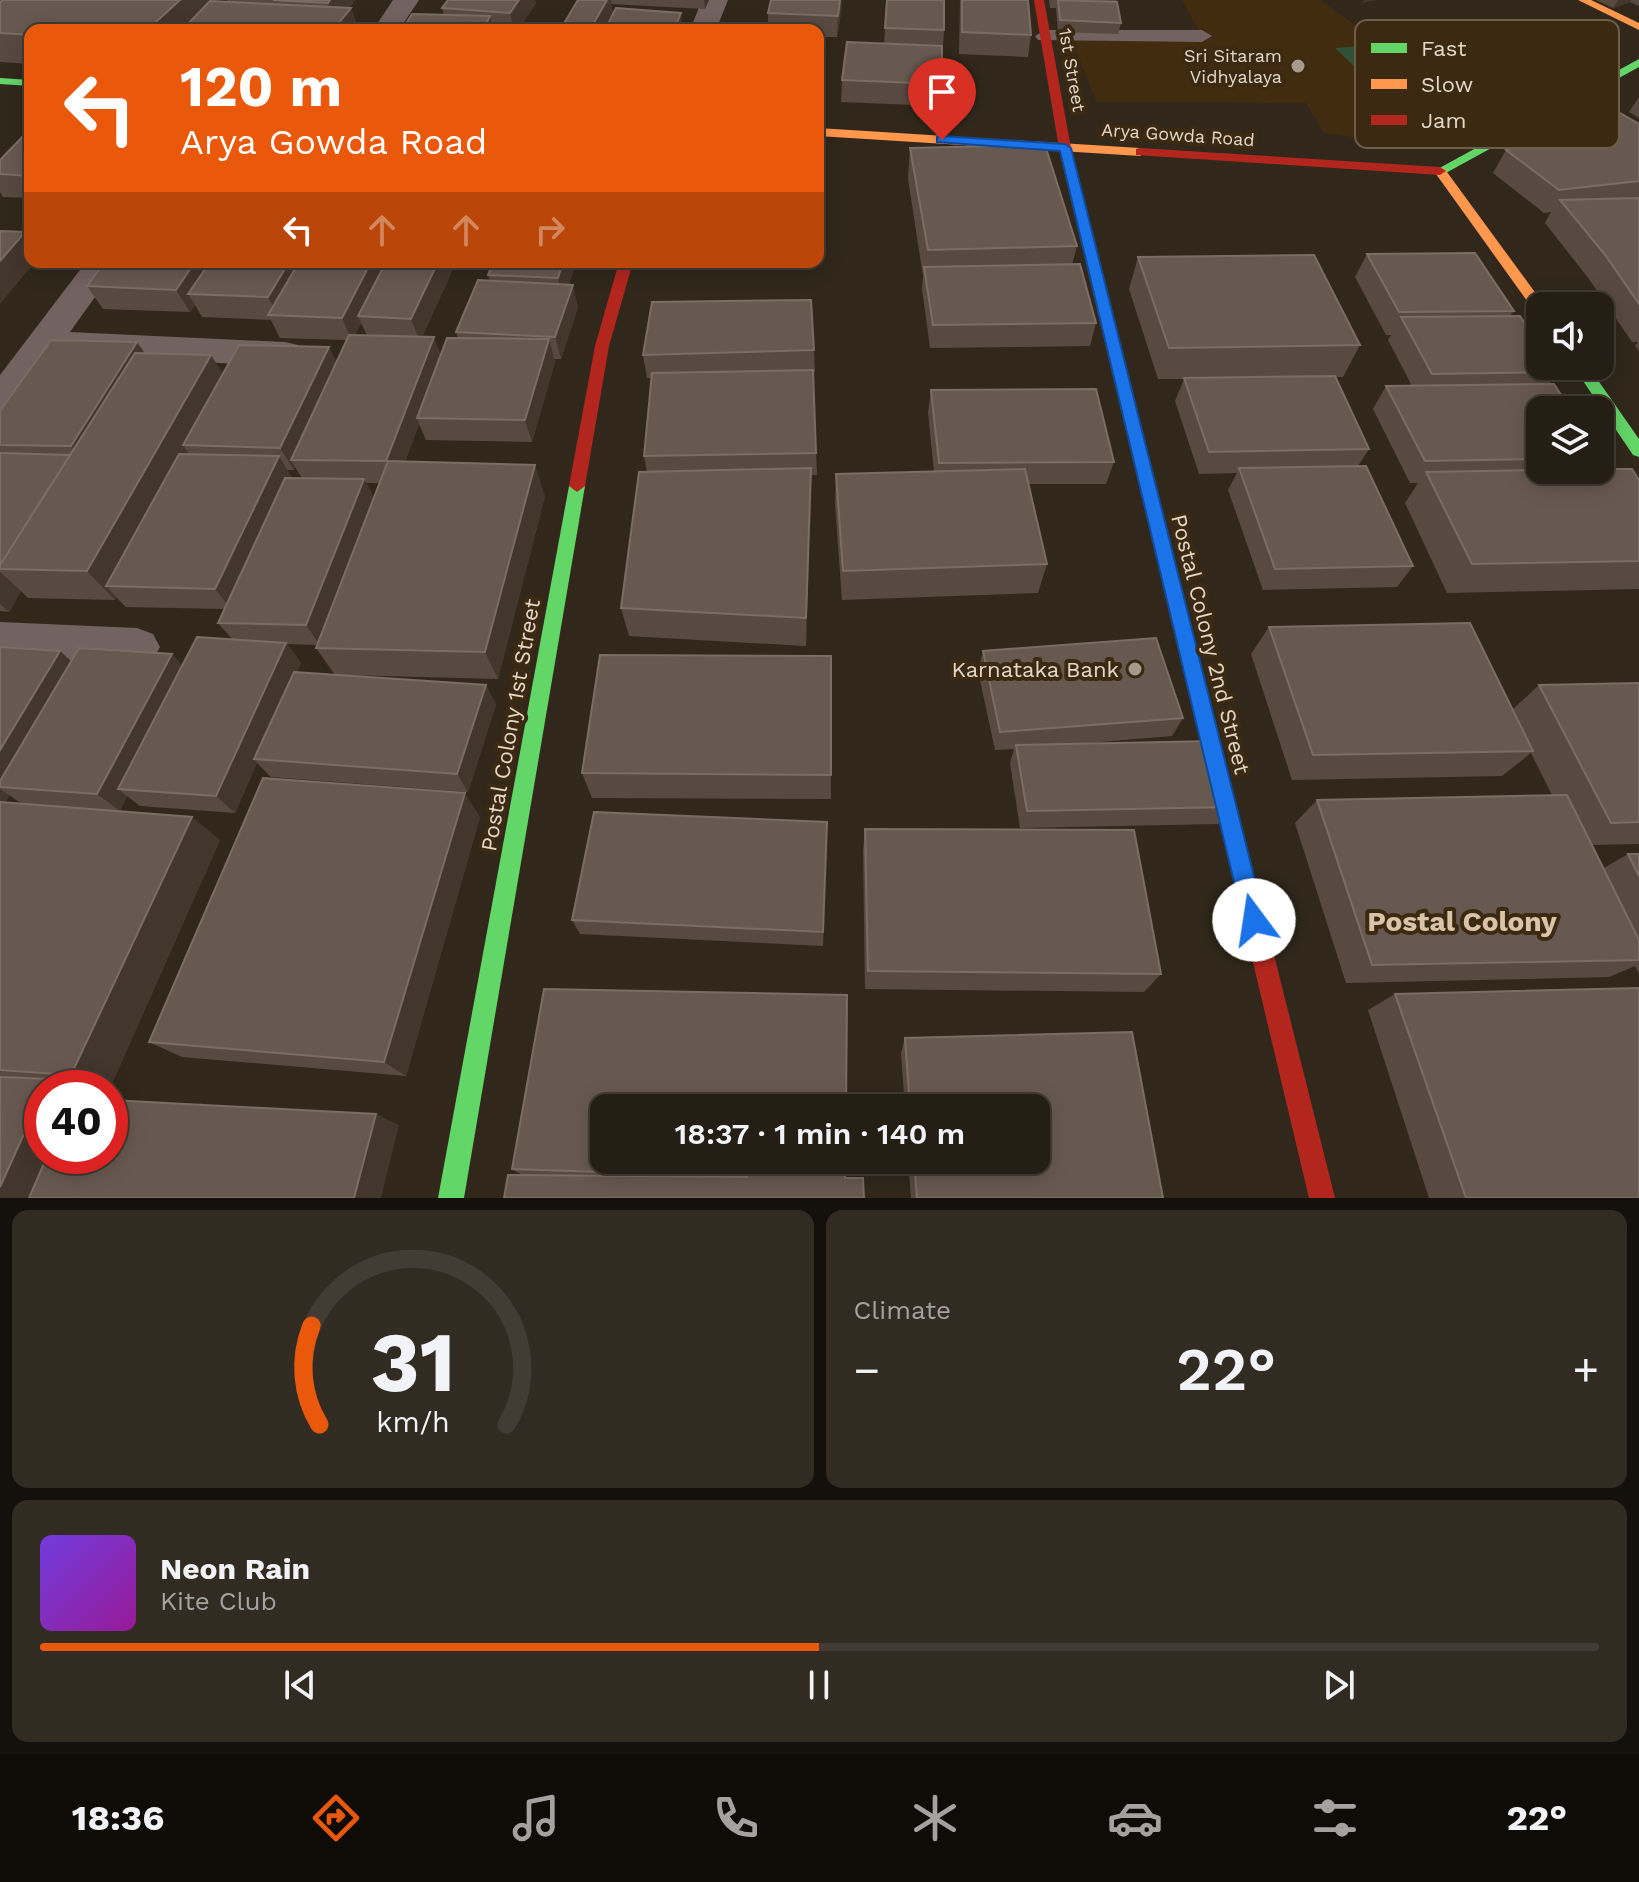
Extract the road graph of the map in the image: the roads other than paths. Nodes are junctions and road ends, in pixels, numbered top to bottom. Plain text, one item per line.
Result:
1 (406, 0) edge
2 (715, 0) edge
3 (1039, 0) edge
4 (1583, 0) edge
5 (390, 24) edge
6 (705, 24) edge
7 (1639, 27) edge
8 (1045, 36) junction
9 (1202, 36) dead end
10 (1639, 62) edge
11 (1619, 73) edge
12 (0, 81) edge
13 (24, 83) edge
14 (824, 132) edge
15 (1065, 148) junction
16 (1482, 148) edge
17 (1440, 171) junction
18 (98, 268) edge
19 (624, 268) edge
20 (1528, 292) edge
21 (42, 343) junction
22 (285, 354) edge
23 (1590, 380) edge
24 (4, 391) edge
25 (1639, 451) edge
26 (0, 641) edge
27 (137, 647) dead end
28 (451, 1198) edge
29 (1322, 1198) edge

1 - 5 street
2 - 6 street
3 - 8 street, 1st Street
4 - 7 street
8 - 9 lane
8 - 15 street, 1st Street
10 - 11 street
12 - 13 street
14 - 15 street, Arya Gowda Road
15 - 17 street, Arya Gowda Road
15 - 29 street, Postal Colony 2nd Street
16 - 17 street
17 - 20 street
18 - 21 street
19 - 28 street, Postal Colony 1st Street
21 - 22 street
21 - 24 street
23 - 25 street
26 - 27 street

